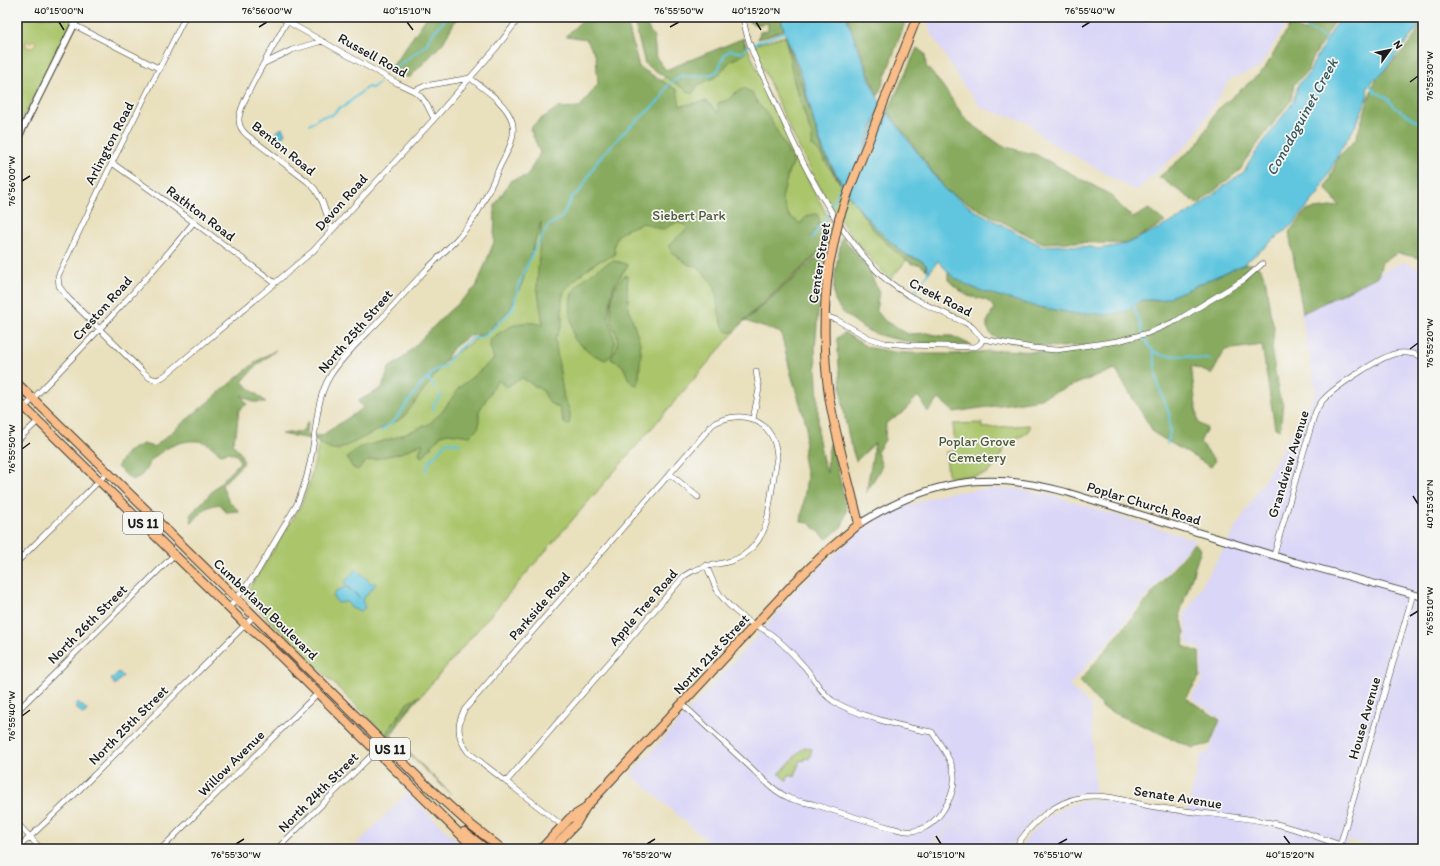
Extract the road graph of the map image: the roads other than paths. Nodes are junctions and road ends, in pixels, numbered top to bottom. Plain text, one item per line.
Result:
1 (78, 17) edge
2 (185, 17) edge
3 (279, 17) edge
4 (520, 17) edge
5 (743, 17) edge
6 (917, 17) edge
7 (287, 21) junction
8 (74, 25) junction
9 (322, 41) junction
10 (264, 64) junction
11 (160, 69) junction
12 (470, 78) junction
13 (414, 91) junction
14 (434, 119) junction
15 (17, 140) edge
16 (112, 163) junction
17 (194, 222) junction
18 (332, 230) junction
19 (1262, 264) dead end
20 (275, 283) junction
21 (825, 316) junction
22 (100, 329) junction
23 (983, 339) junction
24 (1423, 357) edge
25 (756, 371) dead end
26 (17, 383) edge
27 (33, 399) junction
28 (17, 400) edge
29 (24, 407) junction
30 (753, 419) junction
31 (38, 421) junction
32 (17, 442) edge
33 (108, 472) junction
34 (670, 474) junction
35 (99, 480) junction
36 (698, 497) dead end
37 (859, 524) junction
38 (174, 555) junction
39 (1274, 555) junction
40 (17, 562) edge
41 (706, 565) junction
42 (1413, 594) junction
43 (1423, 597) edge
44 (237, 599) junction
45 (229, 608) junction
46 (254, 616) junction
47 (246, 625) junction
48 (755, 625) junction
49 (281, 657) junction
50 (332, 691) junction
51 (318, 694) junction
52 (682, 704) junction
53 (17, 711) edge
54 (376, 751) junction
55 (506, 782) junction
56 (586, 807) junction
57 (437, 811) junction
58 (17, 824) edge
59 (562, 826) junction
60 (30, 837) junction
61 (560, 841) junction
62 (1340, 847) edge
63 (17, 849) edge
64 (41, 849) edge
65 (160, 849) edge
66 (277, 849) edge
67 (475, 849) edge
68 (486, 849) edge
69 (502, 849) edge
70 (541, 849) edge
71 (552, 849) edge
72 (556, 849) edge
73 (1014, 849) edge
74 (1353, 849) edge

1 - 8 street
2 - 11 street, Arlington Road
3 - 7 street, Russell Road
4 - 12 street, Devon Road
5 - 23 street, Creek Road
6 - 21 main road, Center Street, bridge
7 - 9 street, Russell Road
7 - 10 street, Benton Road
8 - 11 street
8 - 15 street
9 - 10 street
9 - 13 street, Russell Road
10 - 18 street, Benton Road
11 - 16 street, Arlington Road
12 - 13 street, Russell Road
12 - 14 street, Devon Road
12 - 44 street, North 25th Street
13 - 14 street, Russell Road
14 - 18 street, Devon Road
16 - 17 street, Rathton Road
16 - 22 street, Arlington Road
17 - 20 street, Rathton Road
17 - 22 street, Creston Road
18 - 20 street, Devon Road
19 - 23 street
20 - 22 street, Devon Road
21 - 23 street
21 - 37 main road, Center Street
22 - 27 street, Creston Road
24 - 39 street, Grandview Avenue
25 - 30 street
26 - 27 main road, Cumberland Boulevard / US 11
27 - 29 street, Creston Road
27 - 33 main road, Cumberland Boulevard / US 11
28 - 29 main road, Cumberland Boulevard / US 11
29 - 31 main road, Cumberland Boulevard / US 11
30 - 34 street, Parkside Road
30 - 41 street, Apple Tree Road
31 - 32 street
31 - 35 main road, Cumberland Boulevard / US 11
33 - 35 street
33 - 44 main road, Cumberland Boulevard / US 11
34 - 36 street
34 - 55 street, Parkside Road
35 - 38 main road, Cumberland Boulevard / US 11
35 - 40 street
37 - 39 street, Poplar Church Road
37 - 48 main road, North 21st Street
38 - 45 main road, Cumberland Boulevard / US 11
38 - 53 street, North 26th Street
39 - 42 street, Poplar Church Road
41 - 48 street
41 - 55 street, Apple Tree Road
42 - 43 street, Poplar Church Road
42 - 62 street, House Avenue
44 - 45 street, North 25th Street
44 - 46 main road, Cumberland Boulevard / US 11
45 - 47 main road, Cumberland Boulevard / US 11
46 - 47 street, North 25th Street
46 - 50 main road, Cumberland Boulevard / US 11
47 - 49 main road, Cumberland Boulevard / US 11
47 - 60 street, North 25th Street
48 - 52 main road, North 21st Street
48 - 52 street
49 - 50 main road
49 - 51 main road, Cumberland Boulevard / US 11
50 - 69 main road, Cumberland Boulevard / US 11
51 - 54 main road, Cumberland Boulevard / US 11
51 - 65 street, Willow Avenue
52 - 56 main road, North 21st Street
54 - 57 main road, Cumberland Boulevard / US 11
54 - 66 street, North 24th Street
55 - 59 street, Parkside Road
56 - 59 main road, North 21st Street
56 - 61 main road, North 21st Street
57 - 67 main road, Cumberland Boulevard / US 11
57 - 68 main road
58 - 60 street
59 - 70 main road, North 21st Street
60 - 63 street, North 25th Street
60 - 64 street
61 - 71 main road, North 21st Street
61 - 72 main road
62 - 73 street, Senate Avenue
62 - 74 street, Senate Avenue

